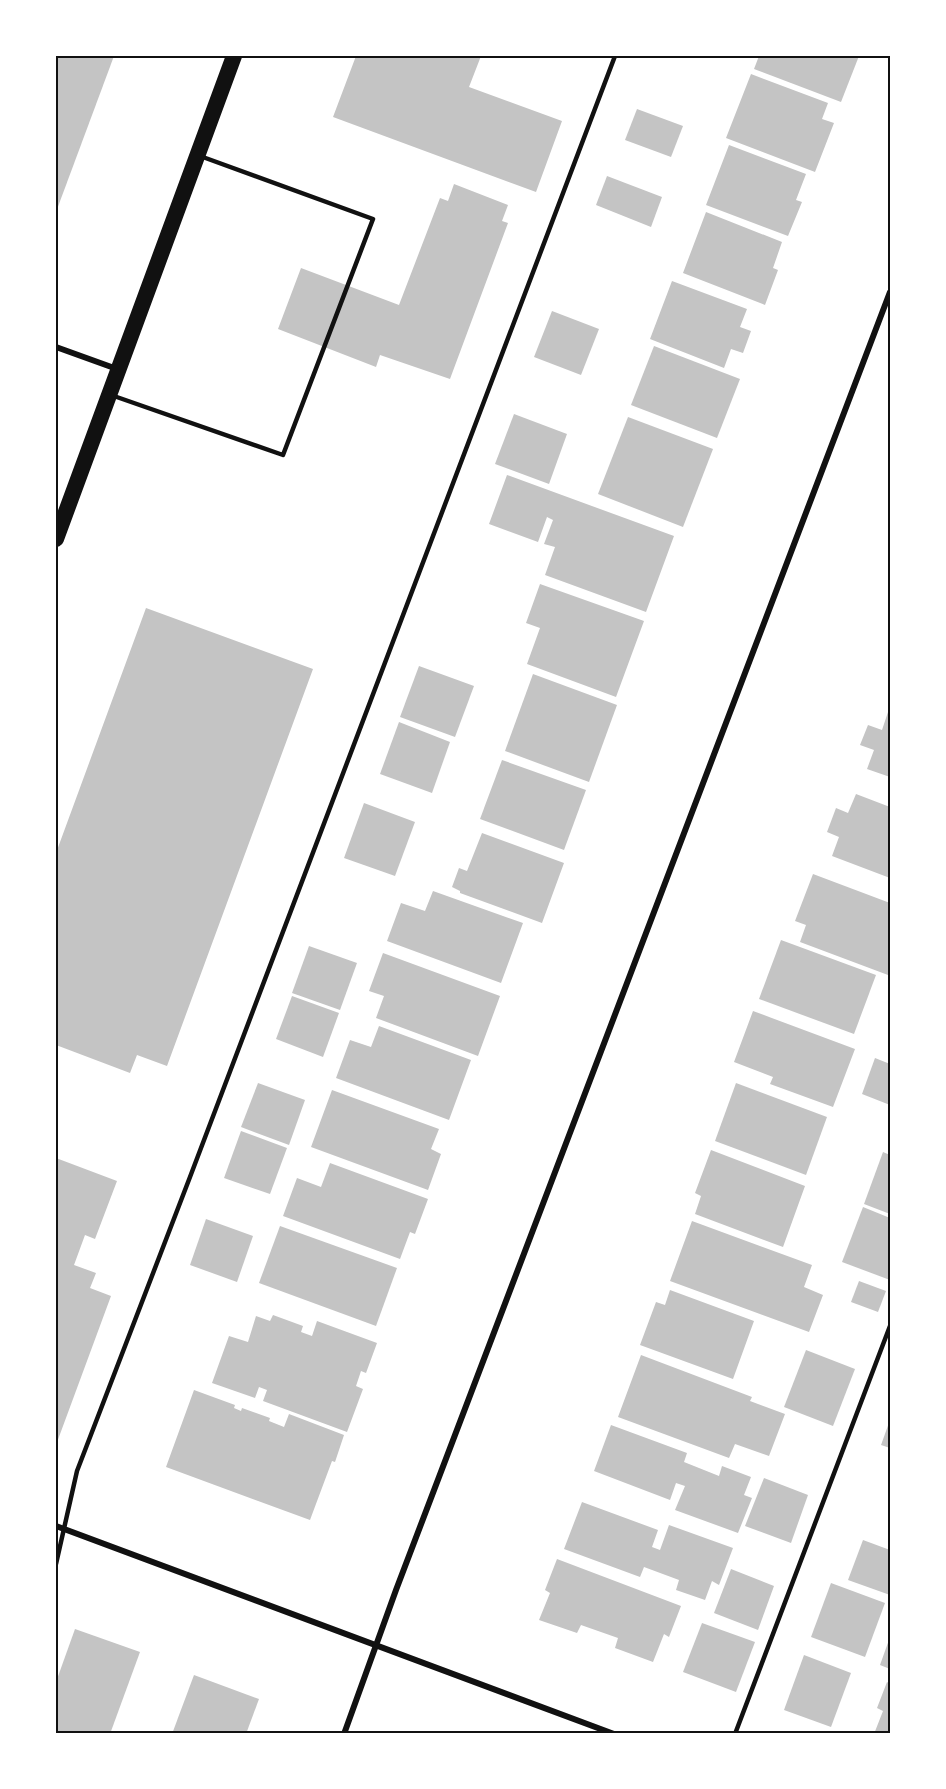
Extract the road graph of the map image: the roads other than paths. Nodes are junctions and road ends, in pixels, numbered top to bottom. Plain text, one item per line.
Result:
1 (234, 56) edge
2 (615, 56) edge
3 (197, 155) junction
4 (891, 292) edge
5 (56, 347) edge
6 (117, 369) junction
7 (109, 394) junction
8 (56, 539) edge
9 (891, 1326) edge
10 (56, 1526) edge
11 (64, 1529) junction
12 (56, 1564) edge
13 (376, 1645) junction
14 (344, 1734) edge
15 (614, 1734) edge
16 (735, 1734) edge

1 - 3 highway
2 - 11 lane
3 - 6 highway
3 - 7 lane
4 - 13 street
5 - 6 street
6 - 7 highway
7 - 8 highway
9 - 16 lane
10 - 11 street
11 - 12 lane
11 - 13 street
13 - 14 street
13 - 15 street

